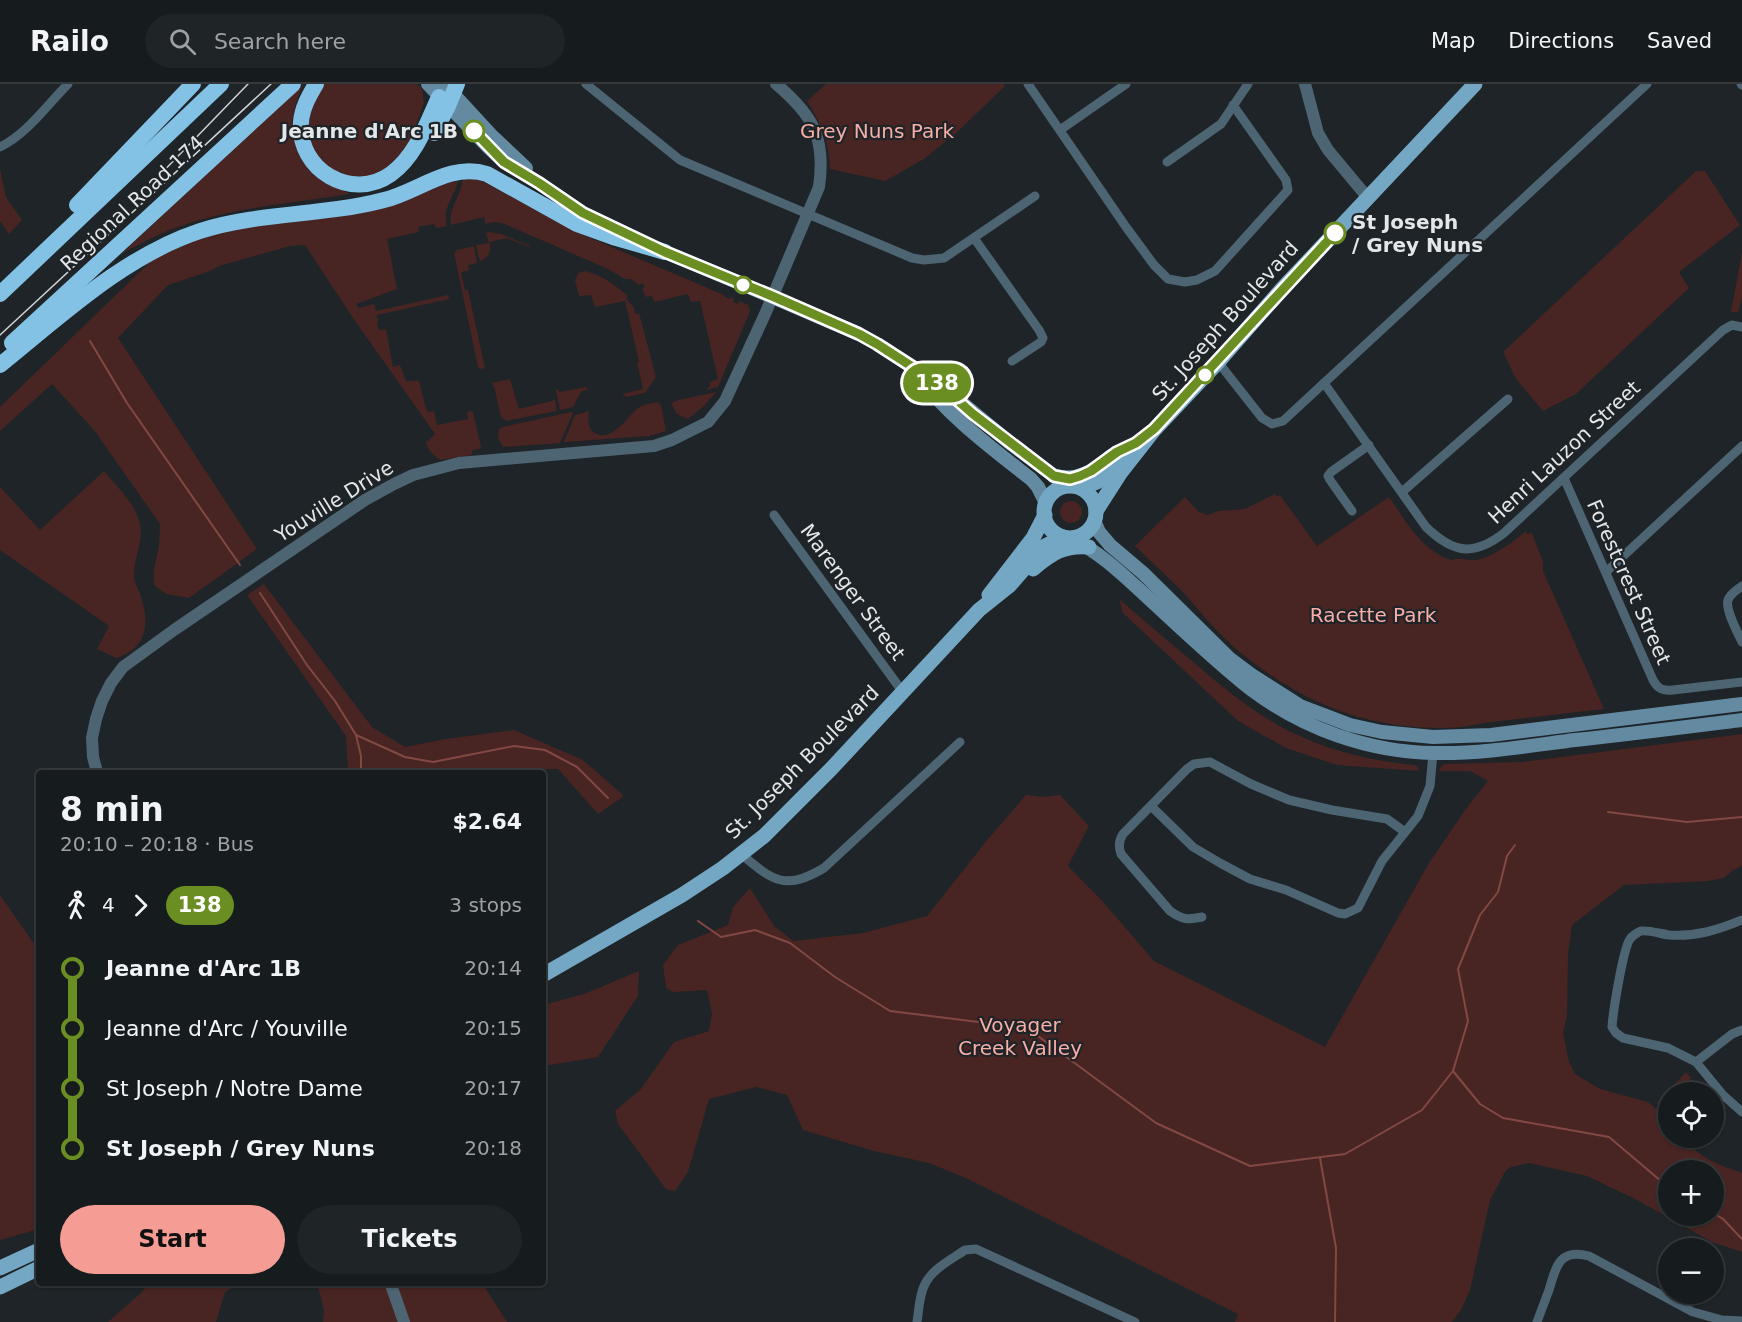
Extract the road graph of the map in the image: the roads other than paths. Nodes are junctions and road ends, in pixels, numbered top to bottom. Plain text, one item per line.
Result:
1 (193, 84) edge
2 (221, 84) edge
3 (293, 84) edge
4 (316, 84) edge
5 (586, 84) edge
6 (776, 84) edge
7 (1028, 84) edge
8 (1125, 84) edge
9 (1248, 84) edge
10 (1305, 84) edge
11 (1475, 84) edge
12 (1647, 84) edge
13 (64, 85) edge
14 (445, 92) edge
15 (1233, 105) junction
16 (1060, 130) junction
17 (0, 147) edge
18 (1167, 162) dead end
19 (1035, 196) dead end
20 (1368, 198) junction
21 (335, 209) junction
22 (807, 214) junction
23 (974, 238) junction
24 (665, 252) junction
25 (0, 284) edge
26 (0, 294) edge
27 (772, 296) junction
28 (1742, 327) edge
29 (0, 354) edge
30 (1012, 361) dead end
31 (1218, 362) junction
32 (909, 364) junction
33 (0, 365) edge
34 (1324, 383) junction
35 (1508, 399) dead end
36 (1154, 429) junction
37 (1136, 443) junction
38 (1369, 445) junction
39 (1742, 446) edge
40 (1054, 476) junction
41 (1563, 478) junction
42 (1076, 487) junction
43 (1402, 492) junction
44 (1045, 509) junction
45 (1352, 512) dead end
46 (774, 515) dead end
47 (1095, 516) junction
48 (1067, 537) junction
49 (1089, 547) junction
50 (1606, 572) junction
51 (1009, 586) junction
52 (1742, 586) edge
53 (979, 610) junction
54 (1742, 642) edge
55 (1742, 682) edge
56 (902, 691) junction
57 (1742, 704) edge
58 (1742, 720) edge
59 (1433, 737) junction
60 (960, 742) dead end
61 (1433, 753) junction
62 (96, 770) edge
63 (1151, 806) junction
64 (1405, 832) junction
65 (741, 854) junction
66 (1202, 917) dead end
67 (1742, 920) edge
68 (546, 973) edge
69 (1742, 1030) edge
70 (1696, 1062) junction
71 (1742, 1112) edge
72 (36, 1251) edge
73 (0, 1268) edge
74 (36, 1269) edge
75 (391, 1286) edge
76 (0, 1287) edge
77 (1742, 1321) edge
78 (404, 1322) edge
79 (917, 1322) edge
80 (1135, 1322) edge
81 (1537, 1322) edge

1 - 25 highway
2 - 26 highway, Regional Road 174
3 - 29 highway, Regional Road 174
4 - 14 highway
5 - 22 street
6 - 22 street, Youville Drive
7 - 16 street
8 - 16 street
9 - 15 street
10 - 20 street
11 - 20 main road, St. Joseph Boulevard
12 - 34 street
13 - 17 street
14 - 21 highway
14 - 24 main road
15 - 16 street
15 - 18 street
19 - 23 street
20 - 31 main road, St. Joseph Boulevard
21 - 24 highway
21 - 33 highway
22 - 23 street
22 - 27 street, Youville Drive
23 - 30 street
24 - 27 main road
27 - 32 main road
27 - 62 street, Youville Drive
28 - 41 street, Henri Lauzon Street
31 - 34 street
31 - 36 main road, St. Joseph Boulevard
32 - 40 main road
32 - 44 main road
34 - 38 street, Henri Lauzon Street
35 - 43 street
36 - 37 main road, St. Joseph Boulevard
36 - 47 main road, St. Joseph Boulevard
37 - 40 main road
37 - 42 main road, St. Joseph Boulevard
38 - 43 street, Henri Lauzon Street
38 - 45 street
39 - 50 street
40 - 42 main road
41 - 43 street, Henri Lauzon Street
41 - 50 street, Forestcrest Street
42 - 44 main road
42 - 47 main road
44 - 48 main road
44 - 53 main road, St. Joseph Boulevard
46 - 56 street, Marenger Street
47 - 48 main road
47 - 59 main road
48 - 49 main road
48 - 51 main road, St. Joseph Boulevard
49 - 51 main road
49 - 61 main road
50 - 55 street, Forestcrest Street
51 - 53 main road, St. Joseph Boulevard
52 - 54 street
53 - 56 main road, St. Joseph Boulevard
56 - 65 main road, St. Joseph Boulevard
57 - 59 main road
58 - 61 main road
59 - 61 main road
60 - 65 street
61 - 64 street
63 - 64 street
63 - 64 street
63 - 66 street
65 - 68 main road, St. Joseph Boulevard
67 - 70 street
69 - 70 street
70 - 71 street
72 - 73 main road
74 - 76 main road
75 - 78 street
77 - 81 street
79 - 80 street

